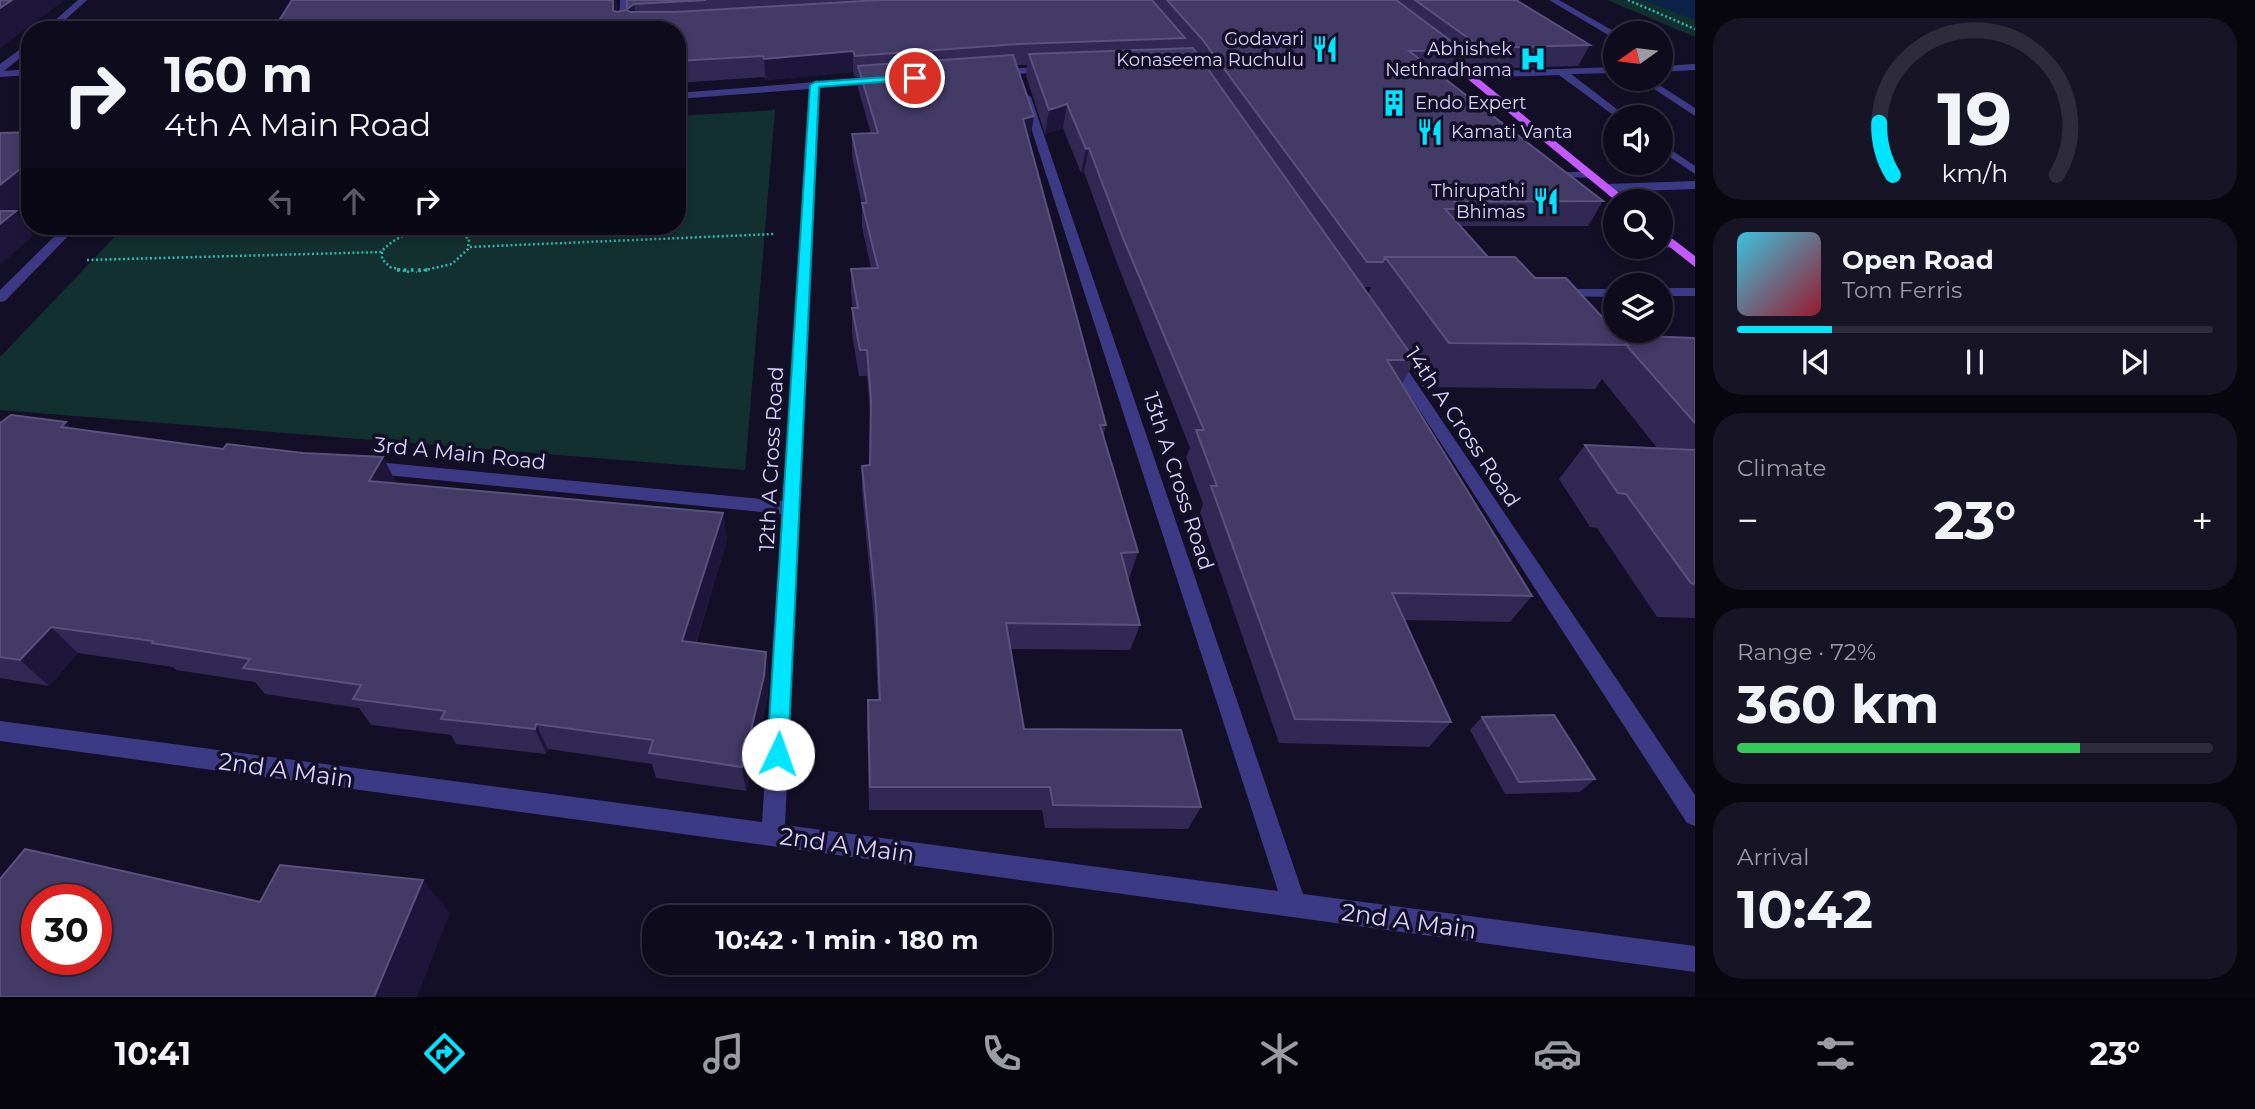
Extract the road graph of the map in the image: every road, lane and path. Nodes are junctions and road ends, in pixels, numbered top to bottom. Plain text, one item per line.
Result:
1 (83, 0) edge
2 (624, 0) edge
3 (1553, 0) edge
4 (1628, 0) edge
5 (58, 21) edge
6 (623, 21) edge
7 (1603, 29) edge
8 (1695, 29) edge
9 (1430, 44) edge
10 (21, 53) edge
11 (1586, 64) edge
12 (1673, 67) edge
13 (1694, 68) edge
14 (1058, 69) edge
15 (1016, 71) junction
16 (1598, 71) junction
17 (1603, 71) edge
18 (0, 72) edge
19 (21, 72) edge
20 (989, 72) edge
21 (1561, 72) junction
22 (1470, 75) junction
23 (895, 79) edge
24 (815, 85) junction
25 (1662, 91) edge
26 (686, 95) edge
27 (1606, 105) edge
28 (1695, 113) edge
29 (1673, 155) edge
30 (1695, 171) edge
31 (1592, 174) junction
32 (1568, 175) edge
33 (1695, 185) edge
34 (1607, 188) joint
35 (806, 233) junction
36 (63, 235) edge
37 (407, 235) edge
38 (466, 235) edge
39 (470, 247) junction
40 (1673, 248) edge
41 (383, 252) junction
42 (36, 262) junction
43 (1695, 263) edge
44 (1673, 292) edge
45 (1695, 292) edge
46 (1546, 293) edge
47 (1603, 293) edge
48 (0, 298) edge
49 (1381, 341) edge
50 (347, 465) edge
51 (790, 509) junction
52 (0, 731) edge
53 (1695, 814) edge
54 (773, 835) junction
55 (1295, 906) junction
56 (1695, 959) edge

1 - 5 street
2 - 6 street
3 - 7 street
4 - 8 path
9 - 22 main road
10 - 18 street
11 - 16 street
12 - 13 street
14 - 15 street
15 - 20 street
15 - 55 street, 13th A Cross Road
16 - 17 street
16 - 21 street
18 - 19 street
21 - 22 street
21 - 27 street
22 - 31 main road
23 - 24 street
24 - 26 street
24 - 35 street, 12th A Cross Road
25 - 28 street
29 - 30 street
31 - 32 street
31 - 34 main road
33 - 34 street
35 - 39 path
35 - 51 street, 12th A Cross Road
36 - 42 street
37 - 41 path
38 - 39 path
39 - 41 path
40 - 43 main road
41 - 42 path
42 - 48 street
44 - 45 street
46 - 47 street
49 - 53 street, 14th A Cross Road
50 - 51 street, 3rd A Main Road
51 - 54 street, 12th A Cross Road
52 - 54 street, 2nd A Main
54 - 55 street, 2nd A Main
55 - 56 street, 2nd A Main

